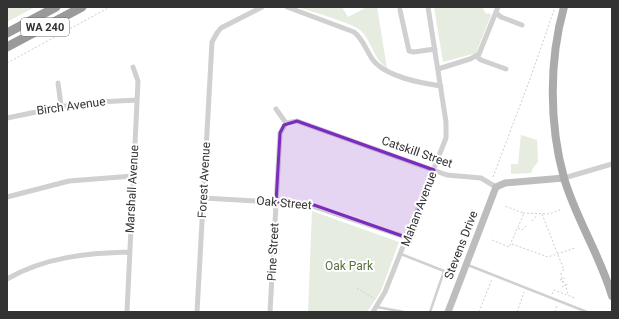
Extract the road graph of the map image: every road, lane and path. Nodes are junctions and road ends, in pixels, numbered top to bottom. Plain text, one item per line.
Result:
1 (56, 7) edge
2 (82, 7) edge
3 (110, 7) edge
4 (262, 7) edge
5 (287, 7) edge
6 (428, 7) edge
7 (498, 7) edge
8 (555, 7) edge
9 (564, 7) edge
10 (400, 10) dead end
11 (496, 13) junction
12 (522, 25) dead end
13 (7, 33) edge
14 (7, 47) edge
15 (434, 49) junction
16 (476, 56) junction
17 (7, 63) edge
18 (133, 67) dead end
19 (438, 69) junction
20 (506, 69) dead end
21 (58, 83) dead end
22 (441, 86) junction
23 (137, 100) junction
24 (61, 105) junction
25 (276, 109) dead end
26 (7, 118) edge
27 (286, 123) junction
28 (612, 164) edge
29 (434, 170) junction
30 (133, 176) junction
31 (493, 177) dead end
32 (564, 178) junction
33 (496, 187) junction
34 (7, 196) edge
35 (203, 198) junction
36 (276, 202) junction
37 (505, 206) dead end
38 (560, 210) dead end
39 (523, 213) junction
40 (527, 214) junction
41 (538, 214) junction
42 (542, 214) junction
43 (523, 216) junction
44 (532, 221) dead end
45 (526, 226) dead end
46 (518, 228) junction
47 (408, 238) junction
48 (492, 240) dead end
49 (511, 243) junction
50 (576, 248) dead end
51 (130, 252) junction
52 (401, 254) junction
53 (557, 255) junction
54 (466, 264) junction
55 (562, 270) dead end
56 (561, 273) dead end
57 (492, 278) dead end
58 (565, 278) dead end
59 (7, 279) edge
60 (560, 280) dead end
61 (564, 282) junction
62 (568, 284) dead end
63 (562, 287) dead end
64 (357, 288) dead end
65 (525, 291) dead end
66 (568, 295) junction
67 (612, 296) edge
68 (550, 298) junction
69 (575, 298) dead end
70 (376, 299) dead end
71 (376, 307) junction
72 (127, 312) edge
73 (197, 312) edge
74 (270, 312) edge
75 (373, 312) edge
76 (404, 312) edge
77 (430, 312) edge
78 (448, 312) edge
79 (479, 312) edge
80 (517, 312) edge
81 (587, 312) edge

1 - 13 highway, WA 240
2 - 14 highway, WA 240
3 - 17 path
4 - 35 street, Forest Avenue
5 - 22 street
6 - 15 street, Mahan Avenue
7 - 11 street
8 - 31 path
9 - 32 main road
10 - 15 street
11 - 12 street
11 - 16 street
15 - 19 street, Mahan Avenue
16 - 19 street
16 - 20 street
18 - 23 street, Marshall Avenue
19 - 22 street, Mahan Avenue
21 - 24 street
22 - 29 street, Mahan Avenue
23 - 24 street, Birch Avenue
23 - 30 street, Marshall Avenue
24 - 26 street, Birch Avenue
25 - 27 street
27 - 29 street, Catskill Street
27 - 36 street, Pine Street
28 - 32 street
29 - 33 street, Catskill Street
29 - 47 street, Mahan Avenue
30 - 34 street
30 - 51 street, Marshall Avenue
32 - 33 street
32 - 67 main road
33 - 54 street, Stevens Drive
35 - 36 street, Oak Street
35 - 73 street, Forest Avenue
36 - 47 street, Oak Street
36 - 74 street, Pine Street
37 - 39 path
38 - 42 path
39 - 40 path
39 - 43 path
40 - 41 path
40 - 43 path
41 - 42 path
41 - 44 path
42 - 53 path
43 - 46 path
45 - 46 path
46 - 49 path
47 - 52 street, Mahan Avenue
48 - 49 path
49 - 53 path
50 - 53 path
51 - 59 street
51 - 72 street, Marshall Avenue
52 - 71 street, Mahan Avenue
52 - 77 lane
53 - 55 path
54 - 68 lane
54 - 78 street, Stevens Drive
56 - 61 path
57 - 79 path
58 - 61 path
60 - 61 path
61 - 62 path
61 - 63 path
61 - 66 path
64 - 70 path
65 - 80 path
66 - 68 path
66 - 69 path
68 - 81 lane
71 - 75 street, Mahan Avenue
71 - 76 lane

